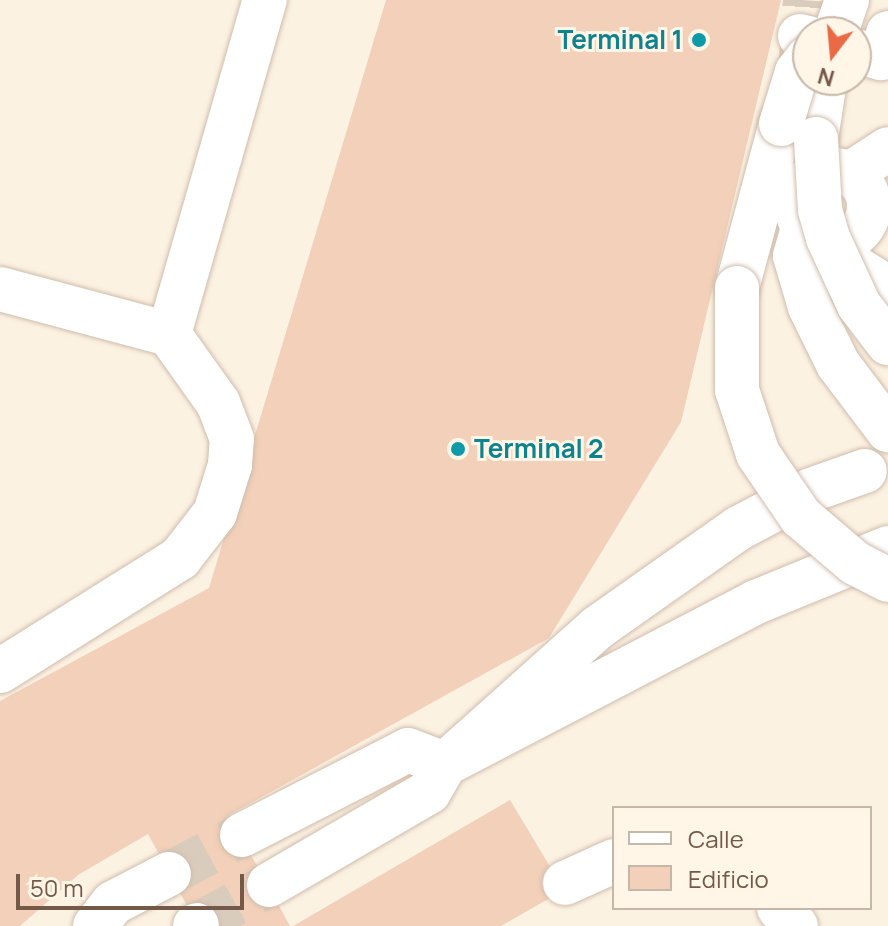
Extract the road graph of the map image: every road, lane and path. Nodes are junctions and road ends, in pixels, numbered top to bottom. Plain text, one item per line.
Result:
1 (265, 0) edge
2 (888, 33) edge
3 (872, 54) edge
4 (792, 90) edge
5 (821, 96) edge
6 (888, 149) edge
7 (850, 174) junction
8 (878, 225) edge
9 (818, 235) junction
10 (888, 288) edge
11 (0, 289) edge
12 (169, 334) junction
13 (888, 343) edge
14 (888, 430) edge
15 (865, 471) dead end
16 (888, 548) edge
17 (888, 580) edge
18 (0, 671) edge
19 (445, 764) junction
20 (242, 835) tunnel mouth
21 (612, 862) edge
22 (169, 874) tunnel mouth
23 (565, 883) dead end
24 (269, 885) tunnel mouth
25 (781, 910) edge
26 (95, 926) edge
27 (796, 926) edge

1 - 12 street
2 - 3 street
4 - 17 street, bridge
5 - 13 street, bridge
6 - 7 street
7 - 8 street
7 - 9 street
8 - 9 street
9 - 10 street
9 - 14 street
11 - 12 street
12 - 18 street
15 - 19 street
16 - 19 street
19 - 20 street
19 - 24 street
21 - 23 street
22 - 26 street
25 - 27 street

